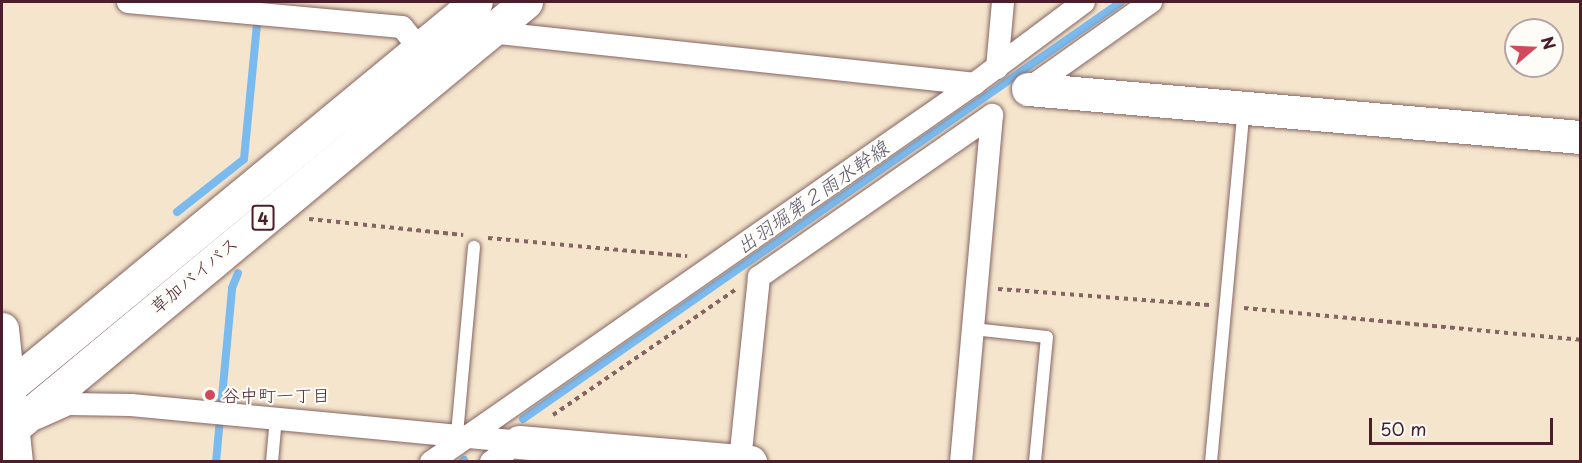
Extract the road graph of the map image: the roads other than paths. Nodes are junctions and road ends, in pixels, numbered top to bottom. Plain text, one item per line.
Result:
1 (128, 2) edge
2 (476, 2) edge
3 (526, 2) edge
4 (1003, 2) edge
5 (1084, 2) edge
6 (1151, 2) edge
7 (489, 32) junction
8 (419, 48) junction
9 (997, 68) junction
10 (974, 84) junction
11 (1028, 88) joint
12 (1244, 108) junction
13 (1581, 137) edge
14 (474, 247) dead end
15 (2, 329) edge
16 (973, 329) junction
17 (5, 391) edge
18 (276, 417) junction
19 (7, 432) edge
20 (463, 435) junction
21 (519, 442) junction
22 (553, 454) edge
23 (638, 457) edge
24 (730, 461) edge
25 (16, 462) edge
26 (272, 462) edge
27 (431, 462) edge
28 (491, 462) edge
29 (961, 462) edge
30 (1035, 462) edge
31 (1211, 462) edge

1 - 8 street
2 - 8 main road, 草加バイパス / 4
3 - 7 main road, 草加バイパス / 4
4 - 9 street
5 - 9 street
6 - 11 street
7 - 10 street
7 - 19 main road, 草加バイパス / 4
8 - 17 main road, 草加バイパス / 4
9 - 10 street
10 - 20 street
11 - 12 main road
12 - 13 main road
12 - 31 lane
14 - 20 lane
15 - 17 main road
16 - 24 street
16 - 29 street
16 - 30 lane
17 - 19 main road
18 - 19 street
18 - 20 street
18 - 26 lane
19 - 25 main road
20 - 21 street
20 - 27 street
21 - 22 main road
21 - 28 street
22 - 23 main road
23 - 24 main road

